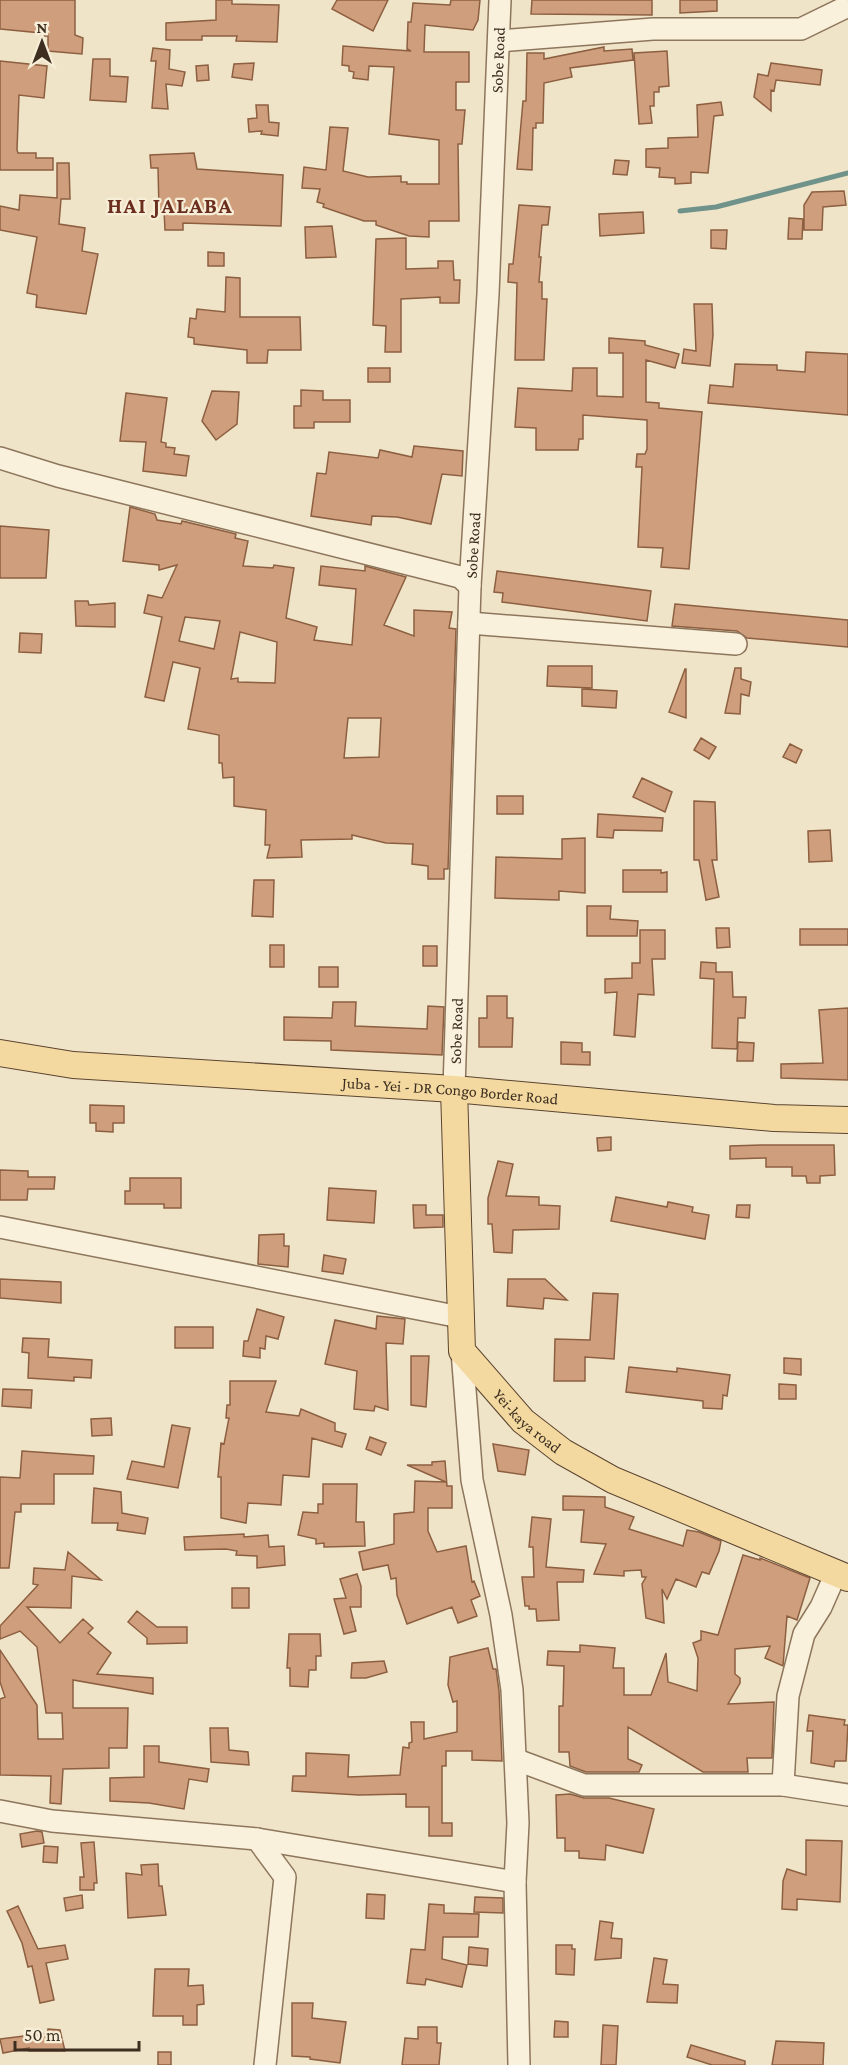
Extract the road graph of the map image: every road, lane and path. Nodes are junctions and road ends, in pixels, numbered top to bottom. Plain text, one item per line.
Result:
1 (500, 0) edge
2 (842, 9) dead end
3 (499, 41) junction
4 (0, 458) edge
5 (470, 586) junction
6 (470, 623) junction
7 (736, 644) dead end
8 (0, 1053) edge
9 (52, 1062) junction
10 (0, 1068) edge
11 (454, 1089) junction
12 (848, 1120) edge
13 (0, 1227) edge
14 (460, 1317) junction
15 (462, 1351) junction
16 (842, 1575) edge
17 (517, 1760) junction
18 (783, 1785) junction
19 (848, 1795) edge
20 (0, 1811) edge
21 (257, 1839) junction
22 (515, 1882) junction
23 (265, 2065) edge
24 (519, 2065) edge

1 - 3 street, Sobe Road
2 - 3 street
3 - 5 street, Sobe Road
4 - 5 street
5 - 6 street, Sobe Road
6 - 7 street
6 - 11 street, Sobe Road
8 - 9 main road, Juba - Yei - DR Congo Border Road
9 - 10 main road, Juba - Yei - DR Congo Border Road
9 - 11 main road, Juba - Yei - DR Congo Border Road
11 - 12 main road, Juba - Yei - DR Congo Border Road
11 - 14 main road
13 - 14 street
14 - 15 main road
15 - 16 main road, Yei-kaya road
15 - 17 street
16 - 18 street
17 - 18 street
17 - 22 street
18 - 19 street
20 - 21 street
21 - 22 street
21 - 23 street
22 - 24 street

